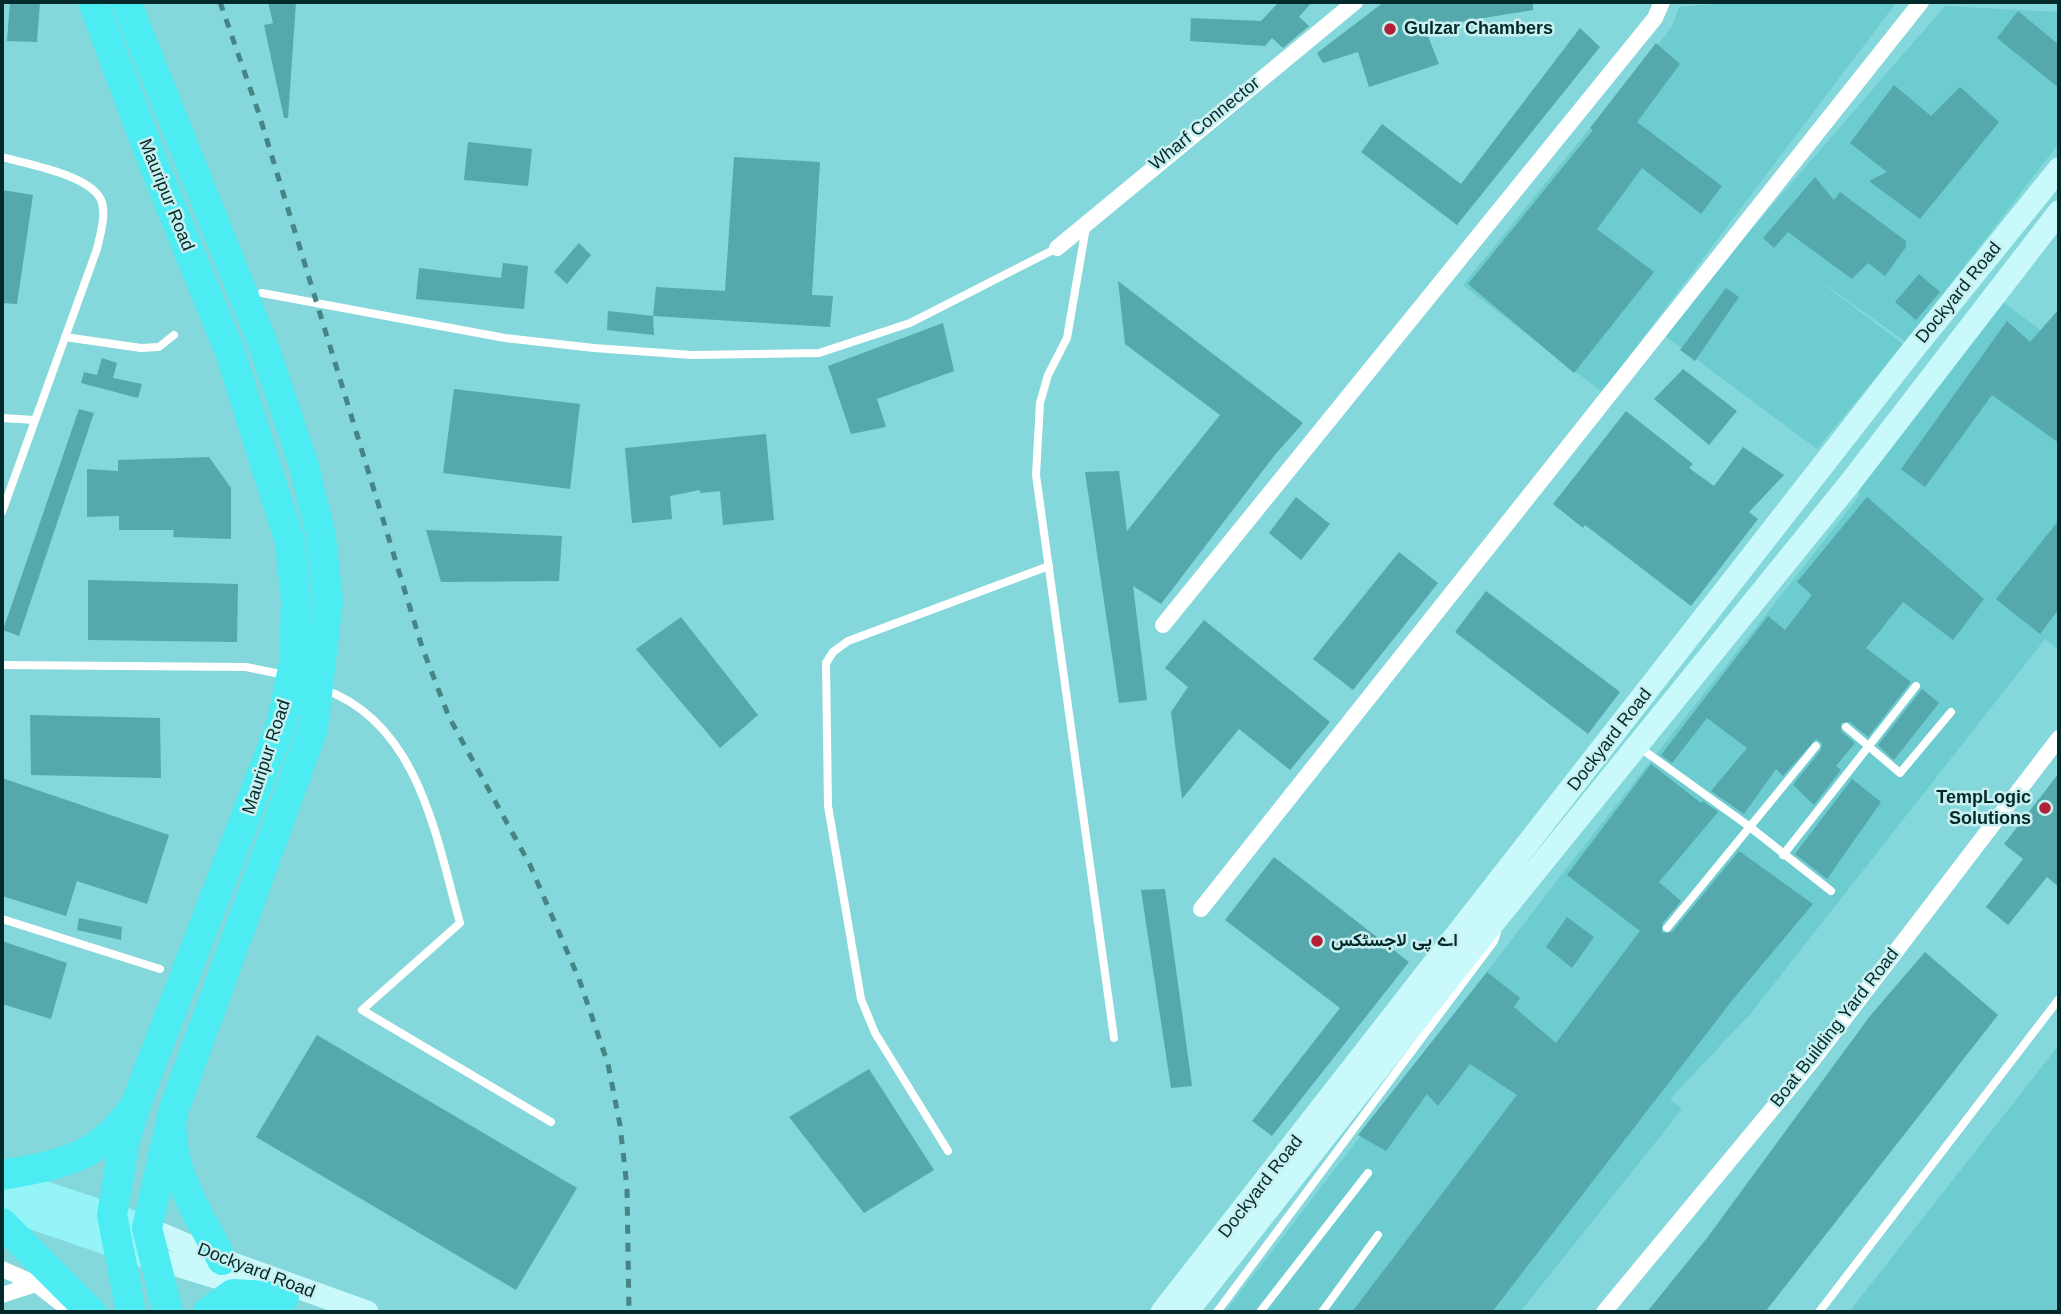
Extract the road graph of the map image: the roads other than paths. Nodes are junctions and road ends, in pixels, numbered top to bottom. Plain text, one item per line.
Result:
1 (93, 2) edge
2 (126, 2) edge
3 (1355, 2) edge
4 (1662, 2) edge
5 (1921, 2) edge
6 (2, 157) edge
7 (2059, 169) edge
8 (2059, 212) edge
9 (1087, 220) junction
10 (1057, 248) joint
11 (262, 293) dead end
12 (174, 335) dead end
13 (65, 337) junction
14 (2, 418) edge
15 (35, 420) junction
16 (2, 512) edge
17 (1049, 566) junction
18 (1163, 625) dead end
19 (2, 665) edge
20 (297, 679) dead end
21 (309, 683) dead end
22 (1916, 686) dead end
23 (1951, 712) dead end
24 (1846, 727) dead end
25 (2059, 738) edge
26 (1636, 745) junction
27 (1816, 746) dead end
28 (1868, 746) junction
29 (1750, 827) junction
30 (1783, 855) junction
31 (1831, 891) dead end
32 (1201, 909) dead end
33 (1501, 913) junction
34 (2, 919) edge
35 (1667, 928) dead end
36 (1474, 931) junction
37 (160, 969) dead end
38 (2059, 999) edge
39 (1114, 1038) dead end
40 (139, 1097) junction
41 (176, 1104) junction
42 (551, 1122) dead end
43 (948, 1151) dead end
44 (1368, 1173) dead end
45 (2, 1175) edge
46 (2, 1180) edge
47 (2, 1206) edge
48 (112, 1215) junction
49 (2, 1223) edge
50 (147, 1228) junction
51 (1378, 1235) dead end
52 (117, 1246) junction
53 (154, 1258) junction
54 (222, 1260) junction
55 (2, 1269) edge
56 (36, 1284) junction
57 (2, 1295) edge
58 (296, 1296) junction
59 (72, 1312) edge
60 (91, 1312) edge
61 (131, 1312) edge
62 (168, 1312) edge
63 (208, 1312) edge
64 (331, 1312) edge
65 (367, 1312) edge
66 (1162, 1312) edge
67 (1188, 1312) edge
68 (1217, 1312) edge
69 (1260, 1312) edge
70 (1321, 1312) edge
71 (1604, 1312) edge
72 (1819, 1312) edge

1 - 40 highway, Mauripur Road
2 - 41 highway, Mauripur Road
3 - 9 street, Wharf Connector
4 - 18 street
5 - 32 street
6 - 13 lane
7 - 36 street, Dockyard Road
8 - 26 street, Dockyard Road
9 - 10 street, Wharf Connector
9 - 17 lane
10 - 11 lane
12 - 13 lane
13 - 15 lane
14 - 15 lane
15 - 16 lane
17 - 39 lane
17 - 43 lane
19 - 20 lane
21 - 42 lane
22 - 28 lane
23 - 28 lane
24 - 28 lane
25 - 71 street, Boat Building Yard Road
26 - 29 lane
26 - 33 street, Dockyard Road
27 - 29 lane
28 - 30 lane
29 - 30 lane
29 - 35 lane
30 - 31 lane
33 - 36 street, Dockyard Road
33 - 68 lane
34 - 37 lane
36 - 66 street, Dockyard Road
36 - 67 street, Dockyard Road
38 - 72 lane
40 - 45 highway
40 - 48 highway, Mauripur Road
41 - 50 highway, Mauripur Road
41 - 54 highway
44 - 69 lane
46 - 48 main road
47 - 52 main road
48 - 50 main road
48 - 52 highway, Mauripur Road
49 - 60 highway
50 - 53 highway, Mauripur Road
50 - 54 street, Dockyard Road
51 - 70 lane
52 - 53 main road
52 - 61 highway, Mauripur Road
53 - 58 street, Dockyard Road
53 - 62 highway, Mauripur Road
54 - 58 street, Dockyard Road
55 - 56 street
56 - 57 street
56 - 59 street
58 - 63 highway
58 - 64 street, Dockyard Road
58 - 65 street, Dockyard Road

